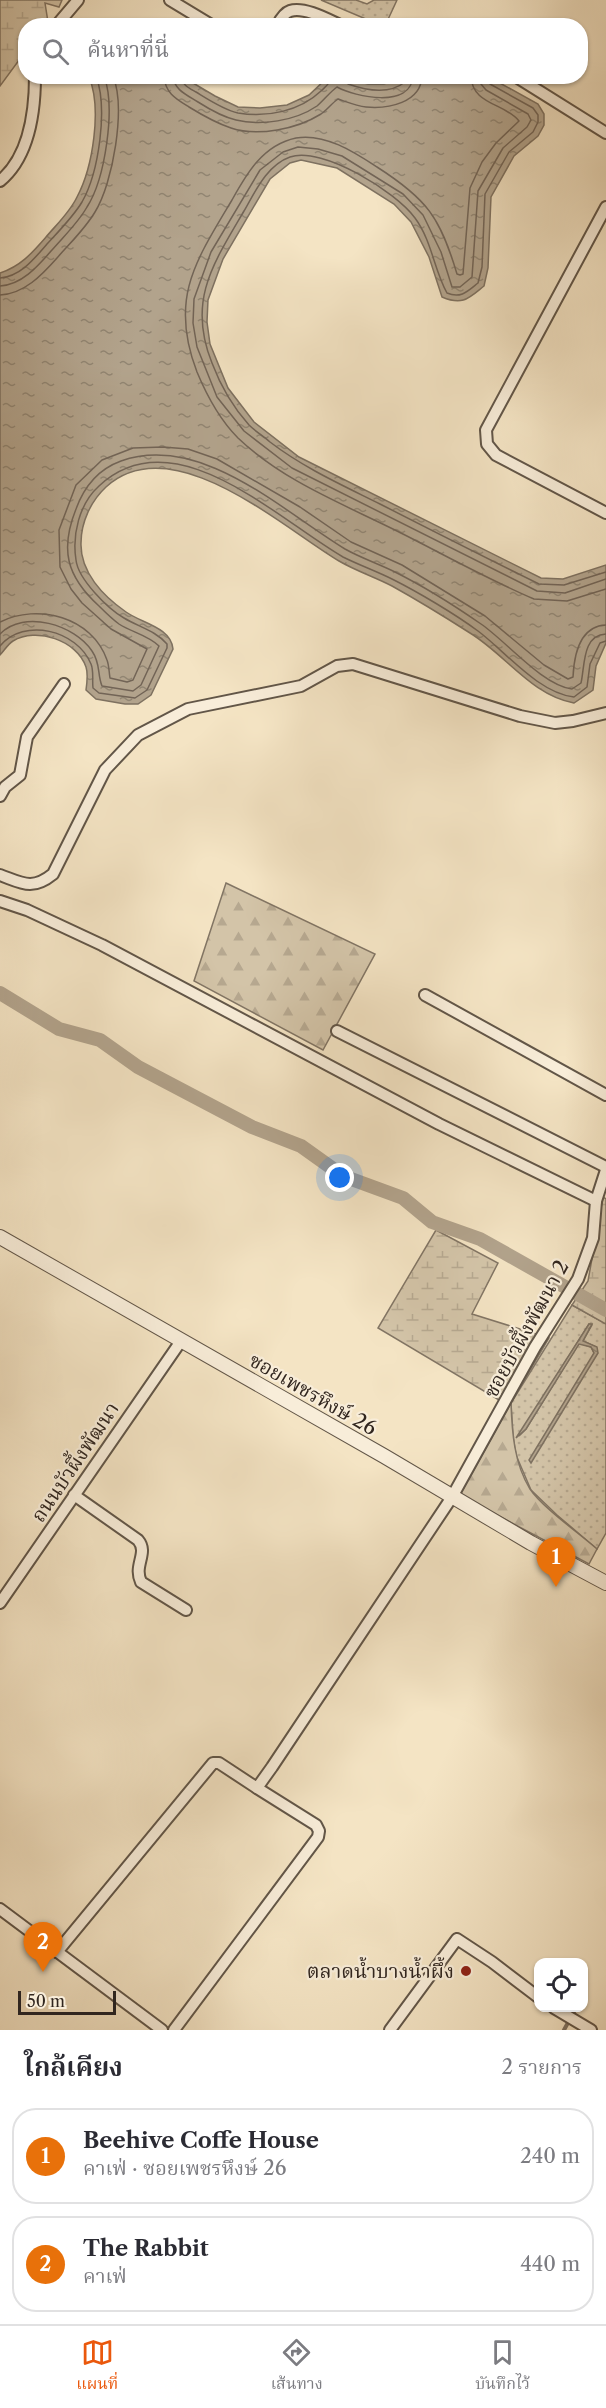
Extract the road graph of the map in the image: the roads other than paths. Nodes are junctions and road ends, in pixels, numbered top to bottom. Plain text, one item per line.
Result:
1 (78, 0) edge
2 (170, 0) edge
3 (63, 18) edge
4 (200, 18) edge
5 (281, 18) edge
6 (322, 18) edge
7 (35, 84) edge
8 (528, 84) edge
9 (606, 133) edge
10 (0, 181) edge
11 (606, 207) edge
12 (606, 513) edge
13 (64, 684) dead end
14 (606, 713) edge
15 (0, 796) edge
16 (0, 875) edge
17 (0, 901) edge
18 (425, 995) dead end
19 (337, 1031) dead end
20 (606, 1095) edge
21 (606, 1168) edge
22 (596, 1201) junction
23 (0, 1238) edge
24 (181, 1341) junction
25 (74, 1495) junction
26 (452, 1497) junction
27 (606, 1583) edge
28 (0, 1603) edge
29 (186, 1610) dead end
30 (257, 1788) junction
31 (0, 1909) edge
32 (57, 1952) junction
33 (534, 1994) edge
34 (562, 2012) edge
35 (162, 2030) edge
36 (174, 2030) edge
37 (390, 2030) edge
38 (591, 2030) edge

1 - 3 street
2 - 4 street
5 - 6 street
7 - 10 street
8 - 9 street
11 - 12 street
13 - 15 street
14 - 16 street
17 - 22 street
18 - 20 street
19 - 21 street
21 - 22 street, ซอยบัวผึ้งพัฒนา 2
22 - 26 street, ซอยบัวผึ้งพัฒนา 2
23 - 24 street, ซอยเพชรหึงษ์ 26
24 - 25 street, ถนนบัวผึ้งพัฒนา
24 - 26 street, ซอยเพชรหึงษ์ 26
25 - 28 street, ถนนบัวผึ้งพัฒนา
25 - 29 street
26 - 27 street, ซอยเพชรหึงษ์ 26
26 - 30 street, ซอยบัวผึ้งพัฒนา 2
30 - 32 street
30 - 36 street
31 - 32 street
32 - 35 street
33 - 37 street
34 - 38 street

